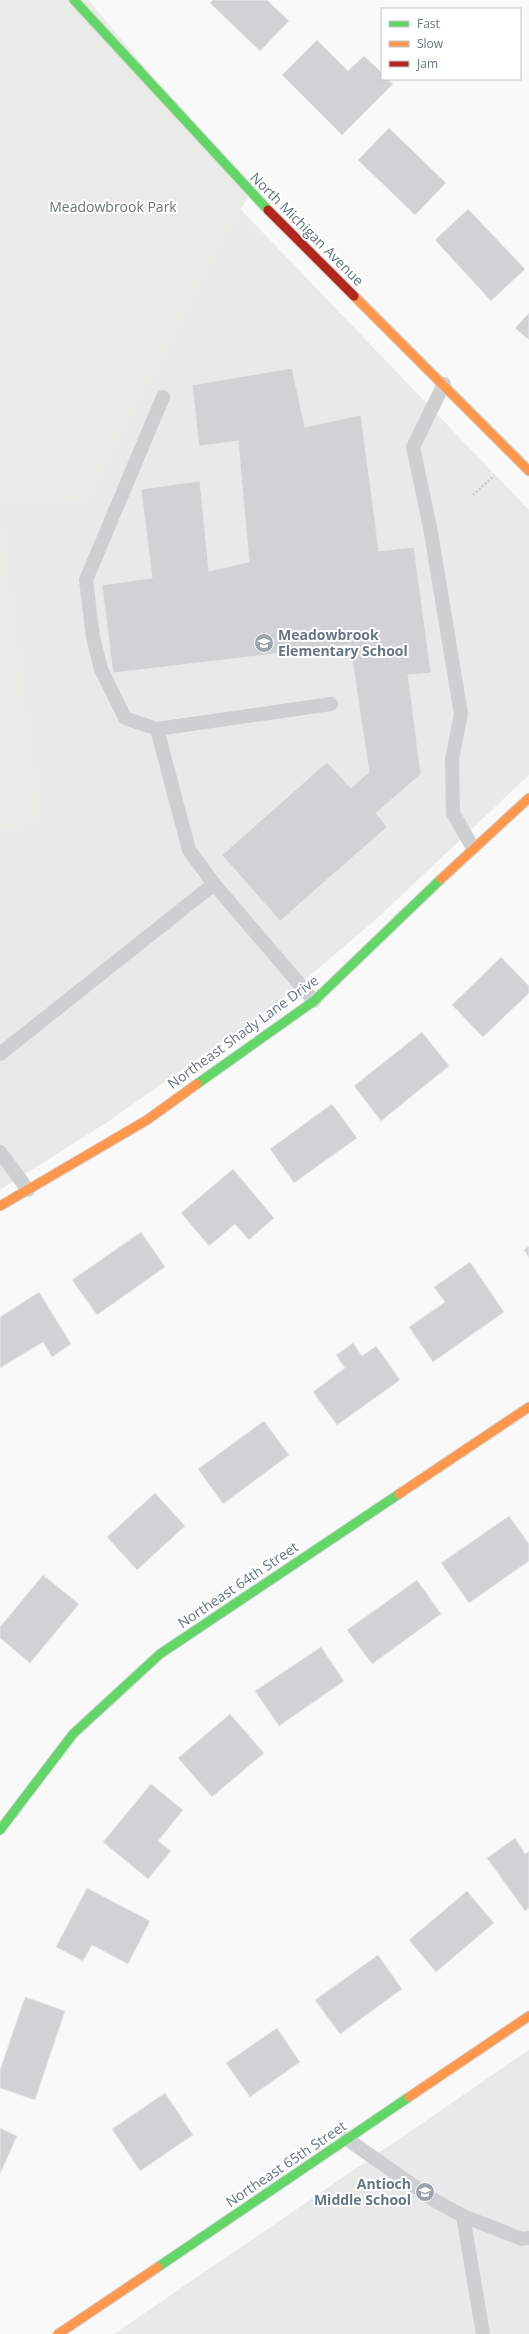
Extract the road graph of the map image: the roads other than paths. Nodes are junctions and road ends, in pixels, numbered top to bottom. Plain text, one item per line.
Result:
1 (74, 0) edge
2 (444, 384) junction
3 (164, 397) dead end
4 (529, 471) edge
5 (331, 704) dead end
6 (157, 729) junction
7 (529, 798) edge
8 (473, 848) junction
9 (214, 884) junction
10 (314, 1001) junction
11 (0, 1054) edge
12 (0, 1152) edge
13 (28, 1190) junction
14 (0, 1206) edge
15 (529, 1407) edge
16 (0, 1830) edge
17 (529, 2016) edge
18 (347, 2139) junction
19 (463, 2216) junction
20 (529, 2238) edge
21 (58, 2334) edge
22 (483, 2334) edge

1 - 2 street, North Michigan Avenue
2 - 4 street, North Michigan Avenue
2 - 8 lane
3 - 6 lane
5 - 6 lane
6 - 9 lane
7 - 8 street, Northeast Shady Lane Drive
8 - 10 street, Northeast Shady Lane Drive
9 - 10 lane
9 - 11 lane
10 - 13 street, Northeast Shady Lane Drive
12 - 13 lane
13 - 14 street, Northeast Shady Lane Drive
15 - 16 street, Northeast 64th Street
17 - 18 street, Northeast 65th Street
18 - 19 lane
18 - 21 street, Northeast 65th Street
19 - 20 lane
19 - 22 lane

